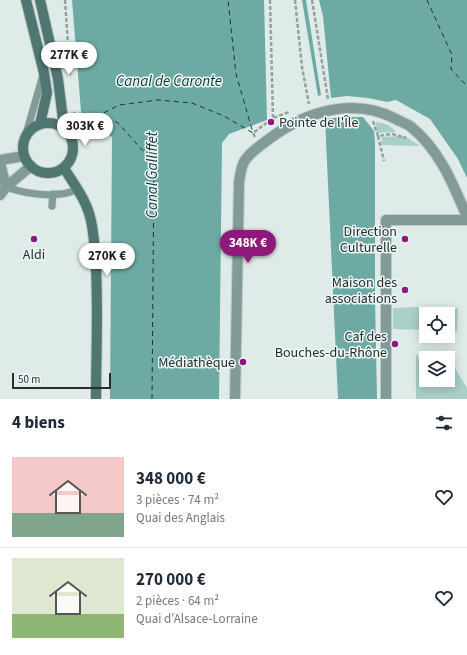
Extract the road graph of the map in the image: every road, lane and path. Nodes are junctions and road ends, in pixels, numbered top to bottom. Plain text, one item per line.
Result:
1 (26, 0) edge
2 (40, 0) edge
3 (65, 0) edge
4 (270, 0) edge
5 (295, 0) edge
6 (312, 0) edge
7 (44, 73) junction
8 (70, 81) dead end
9 (328, 99) dead end
10 (309, 104) dead end
11 (72, 105) dead end
12 (273, 118) dead end
13 (373, 120) dead end
14 (40, 124) junction
15 (79, 126) dead end
16 (64, 128) junction
17 (378, 136) junction
18 (412, 136) dead end
19 (24, 141) junction
20 (24, 156) junction
21 (384, 161) dead end
22 (0, 162) edge
23 (31, 166) junction
24 (64, 168) junction
25 (78, 189) junction
26 (3, 191) edge
27 (53, 194) junction
28 (52, 206) dead end
29 (467, 219) edge
30 (96, 399) edge
31 (235, 399) edge
32 (386, 399) edge

1 - 7 main road
2 - 16 main road
3 - 8 path
4 - 12 path
5 - 10 path
6 - 9 path
7 - 14 main road
7 - 19 lane
11 - 15 path
13 - 17 path
14 - 16 main road
14 - 19 main road
16 - 24 main road
17 - 18 path
17 - 21 path
19 - 20 main road
20 - 22 street
20 - 23 main road
22 - 26 street
23 - 24 main road
23 - 26 street
24 - 25 main road
25 - 27 lane
25 - 30 main road
26 - 27 lane
27 - 28 lane
29 - 31 street
29 - 32 street

